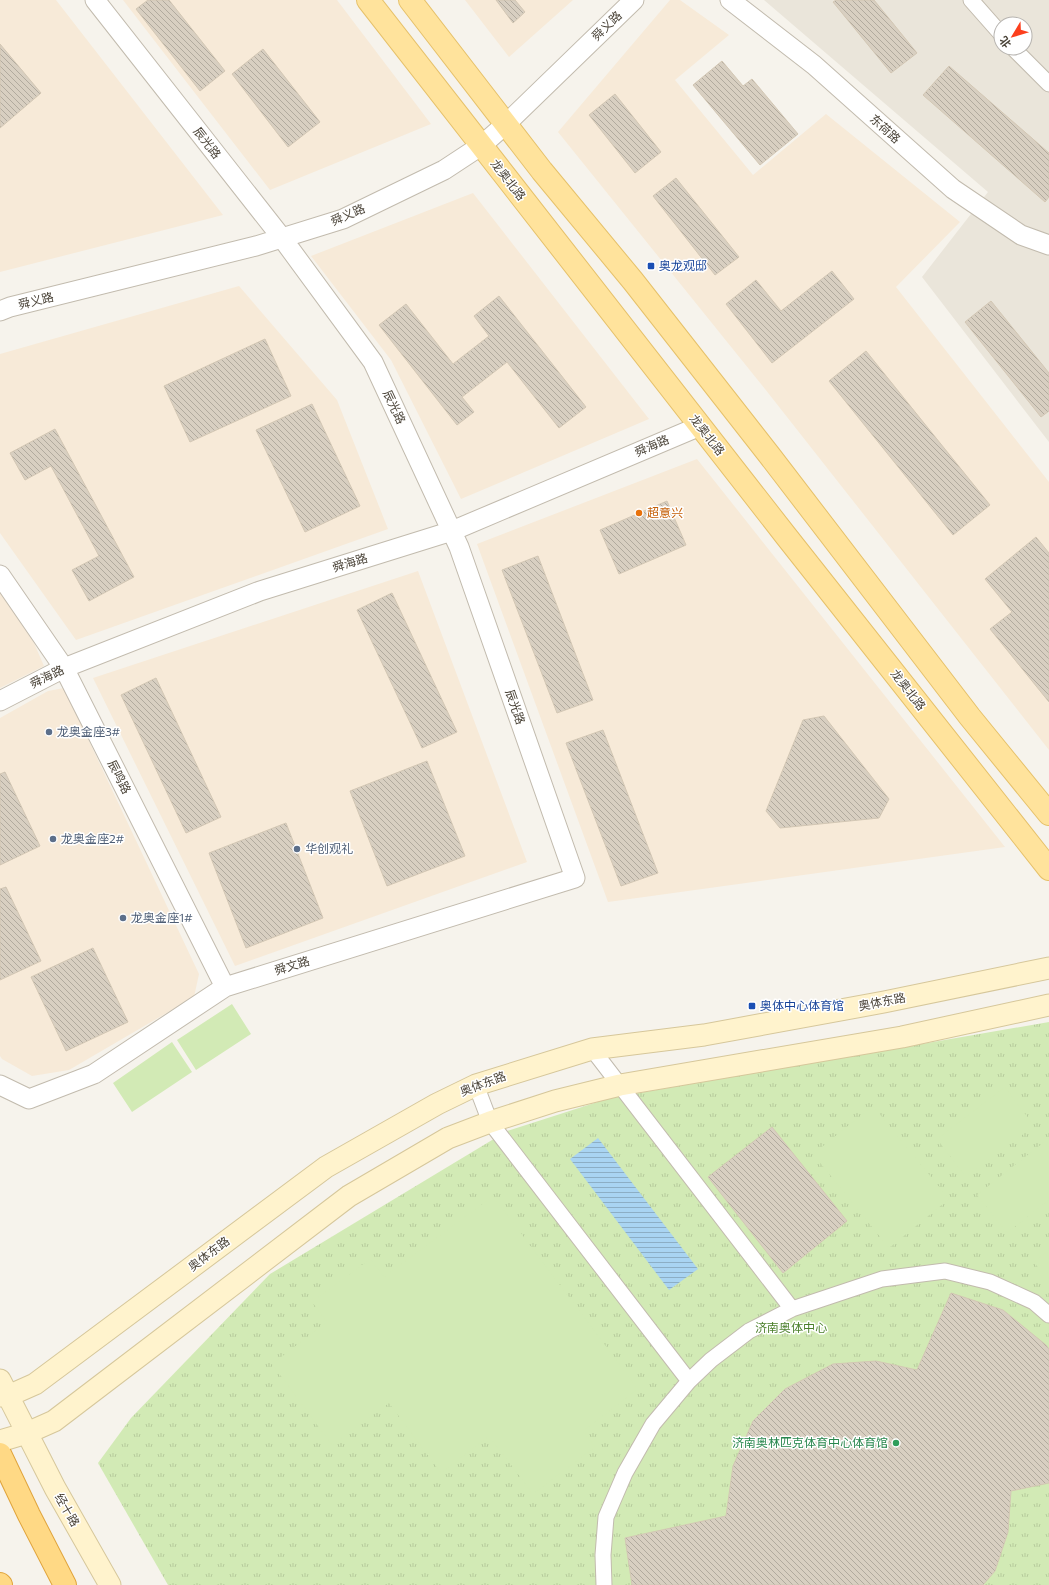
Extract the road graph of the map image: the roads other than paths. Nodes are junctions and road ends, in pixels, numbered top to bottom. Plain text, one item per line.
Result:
1 (95, 0) edge
2 (368, 0) edge
3 (410, 0) edge
4 (634, 0) edge
5 (730, 0) edge
6 (971, 0) edge
7 (993, 25) edge
8 (1021, 56) edge
9 (1049, 84) edge
10 (506, 124) junction
11 (482, 145) junction
12 (282, 238) junction
13 (1049, 245) edge
14 (0, 311) edge
15 (700, 426) junction
16 (452, 531) junction
17 (0, 575) edge
18 (64, 668) junction
19 (0, 701) edge
20 (1049, 814) edge
21 (1049, 869) edge
22 (575, 878) joint
23 (1049, 968) edge
24 (225, 987) junction
25 (1049, 1005) edge
26 (592, 1049) junction
27 (0, 1085) edge
28 (476, 1085) junction
29 (620, 1085) junction
30 (490, 1122) junction
31 (792, 1309) junction
32 (1049, 1315) edge
33 (689, 1381) junction
34 (3, 1390) edge
35 (27, 1433) junction
36 (0, 1441) edge
37 (0, 1454) edge
38 (65, 1585) edge
39 (110, 1585) edge
40 (604, 1585) edge

1 - 12 street, 辰光路
2 - 11 main road, 龙奥北路
3 - 10 main road
4 - 10 street, 舜义路
5 - 13 street, 东荷路
6 - 7 street
8 - 9 street
10 - 11 street, 舜义路
10 - 20 main road
11 - 12 street, 舜义路
11 - 15 main road, 龙奥北路
12 - 14 street, 舜义路
12 - 16 street, 辰光路
15 - 16 street, 舜海路
15 - 21 main road, 龙奥北路
16 - 18 street, 舜海路
16 - 22 street, 辰光路
17 - 18 street, 辰鸣路
18 - 19 street, 舜海路
18 - 24 street, 辰鸣路
22 - 24 street, 舜文路
23 - 26 main road, 奥体东路
24 - 27 street, 舜文路
25 - 29 main road
26 - 28 main road, 奥体东路
26 - 29 street
28 - 30 street
28 - 34 main road, 奥体东路
29 - 30 main road
29 - 31 street
30 - 33 street
30 - 35 main road
31 - 32 street
31 - 33 street
33 - 40 street
34 - 35 main road, 经十路
35 - 36 main road
35 - 39 main road, 经十路
37 - 38 highway

